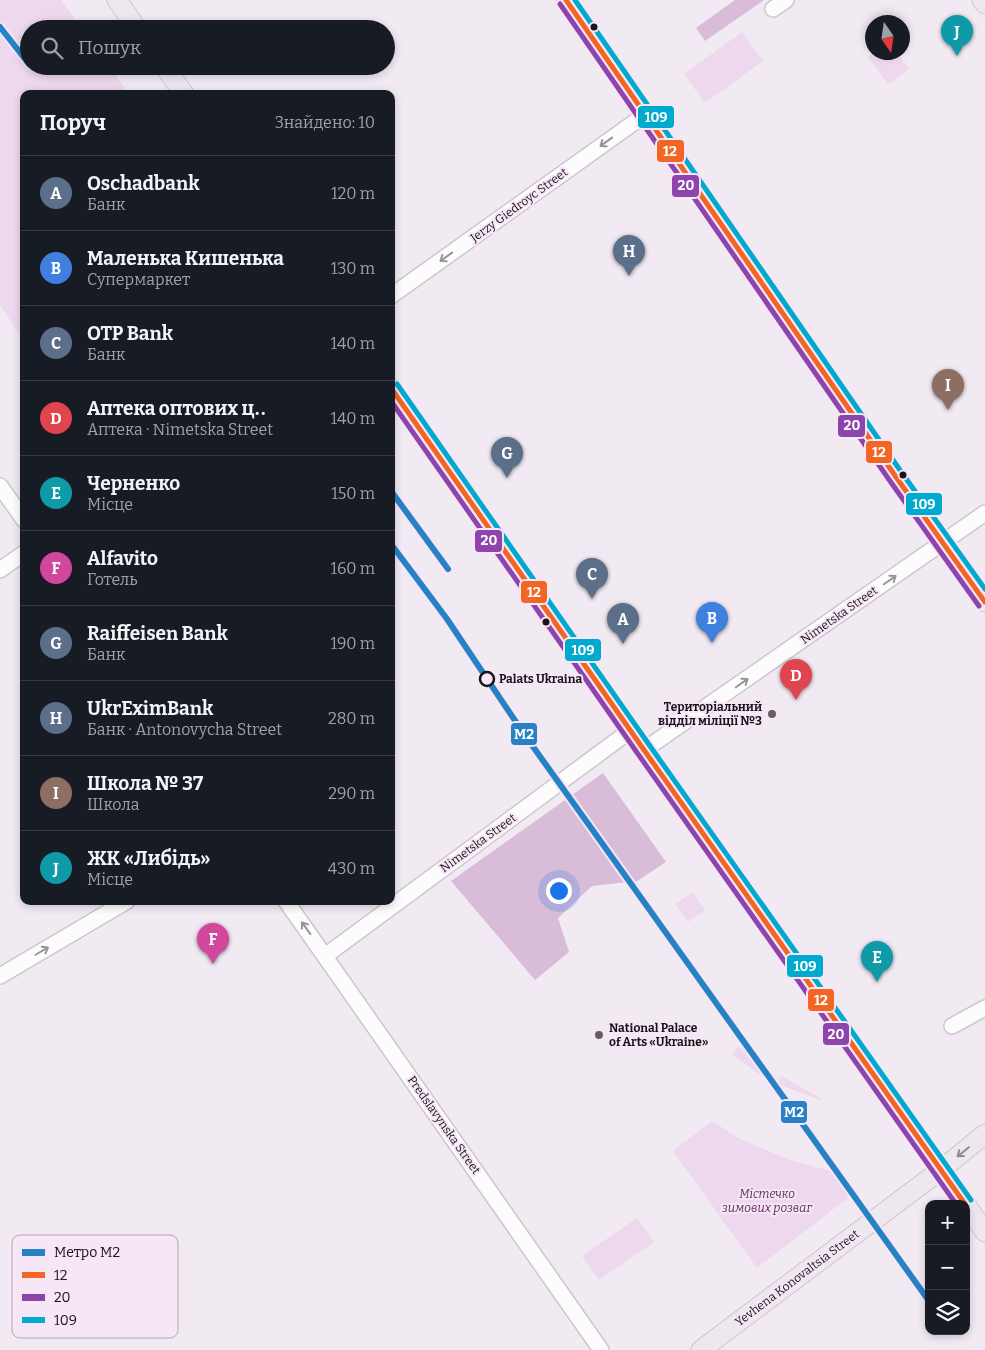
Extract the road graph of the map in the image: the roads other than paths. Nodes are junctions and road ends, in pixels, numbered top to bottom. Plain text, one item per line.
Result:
1 (117, 0) edge
2 (566, 0) edge
3 (786, 0) edge
4 (982, 0) edge
5 (985, 4) edge
6 (773, 9) dead end
7 (131, 20) edge
8 (170, 75) edge
9 (181, 90) edge
10 (646, 114) junction
11 (395, 293) edge
12 (395, 394) edge
13 (0, 486) edge
14 (20, 514) edge
15 (985, 514) edge
16 (942, 543) junction
17 (20, 556) edge
18 (0, 570) edge
19 (985, 602) edge
20 (631, 730) junction
21 (644, 750) junction
22 (395, 904) edge
23 (120, 905) edge
24 (289, 905) edge
25 (394, 905) edge
26 (325, 956) junction
27 (0, 976) edge
28 (985, 1008) edge
29 (952, 1026) dead end
30 (985, 1134) edge
31 (942, 1169) junction
32 (963, 1200) edge
33 (970, 1210) edge
34 (985, 1232) edge
35 (600, 1350) edge
36 (701, 1350) edge

1 - 7 main road
2 - 10 main road
3 - 6 street
4 - 5 main road
8 - 9 main road
10 -> 11 street, Jerzy Giedroyc Street
10 - 16 main road
12 - 20 main road
13 - 14 street
15 - 16 street, Nimetska Street
16 - 19 main road
21 -> 16 street, Nimetska Street
17 - 18 street
20 - 21 main road
20 - 22 street, Nimetska Street
21 - 31 main road
27 -> 23 street
26 -> 24 street, Predslavynska Street
25 - 26 street, Nimetska Street
26 - 35 street, Predslavynska Street
28 - 29 street
30 -> 31 main road, Yevhena Konovaltsia Street
31 - 32 main road
31 - 36 main road, Yevhena Konovaltsia Street
33 - 34 main road

